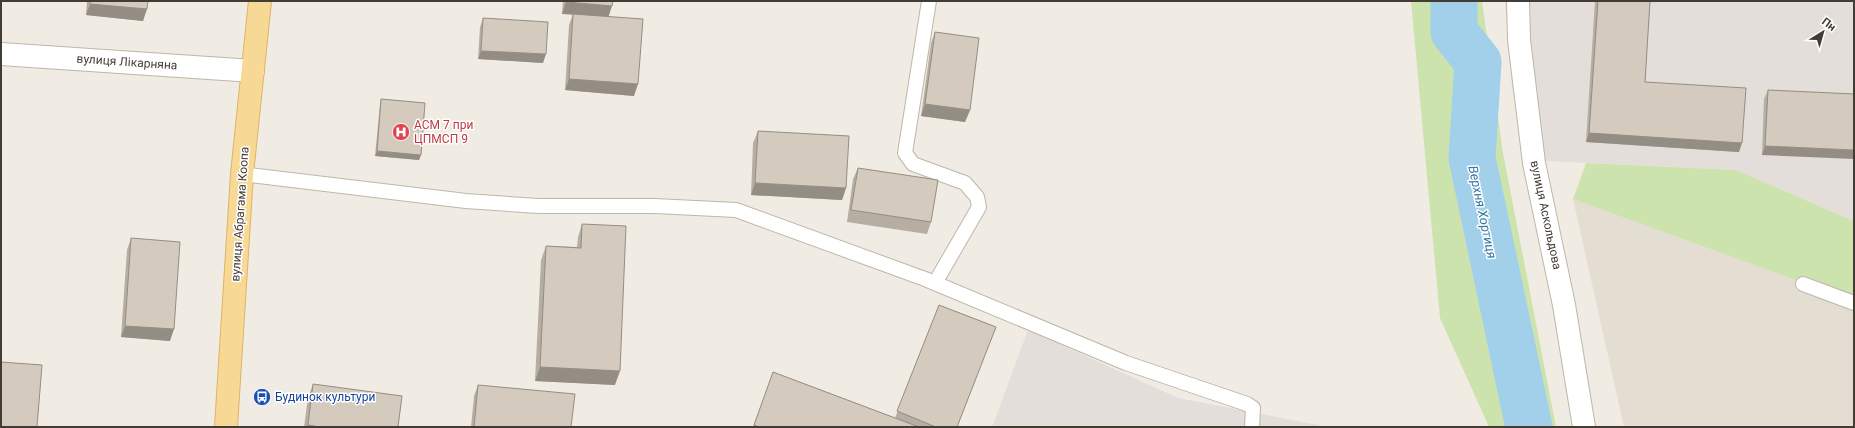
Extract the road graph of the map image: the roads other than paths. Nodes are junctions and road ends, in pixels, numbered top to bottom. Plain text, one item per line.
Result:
1 (260, 1) edge
2 (929, 1) edge
3 (1518, 1) edge
4 (1, 54) edge
5 (253, 71) junction
6 (242, 174) junction
7 (935, 283) junction
8 (1803, 284) dead end
9 (1854, 303) edge
10 (226, 427) edge
11 (1252, 427) edge
12 (1584, 427) edge

1 - 5 main road, вулиця Абрагама Коопа
2 - 7 lane
3 - 12 street, вулиця Аскольдова
4 - 5 street, вулиця Лікарняна
5 - 6 main road, вулиця Абрагама Коопа
6 - 7 lane
6 - 10 main road, вулиця Абрагама Коопа
7 - 11 lane
8 - 9 lane

